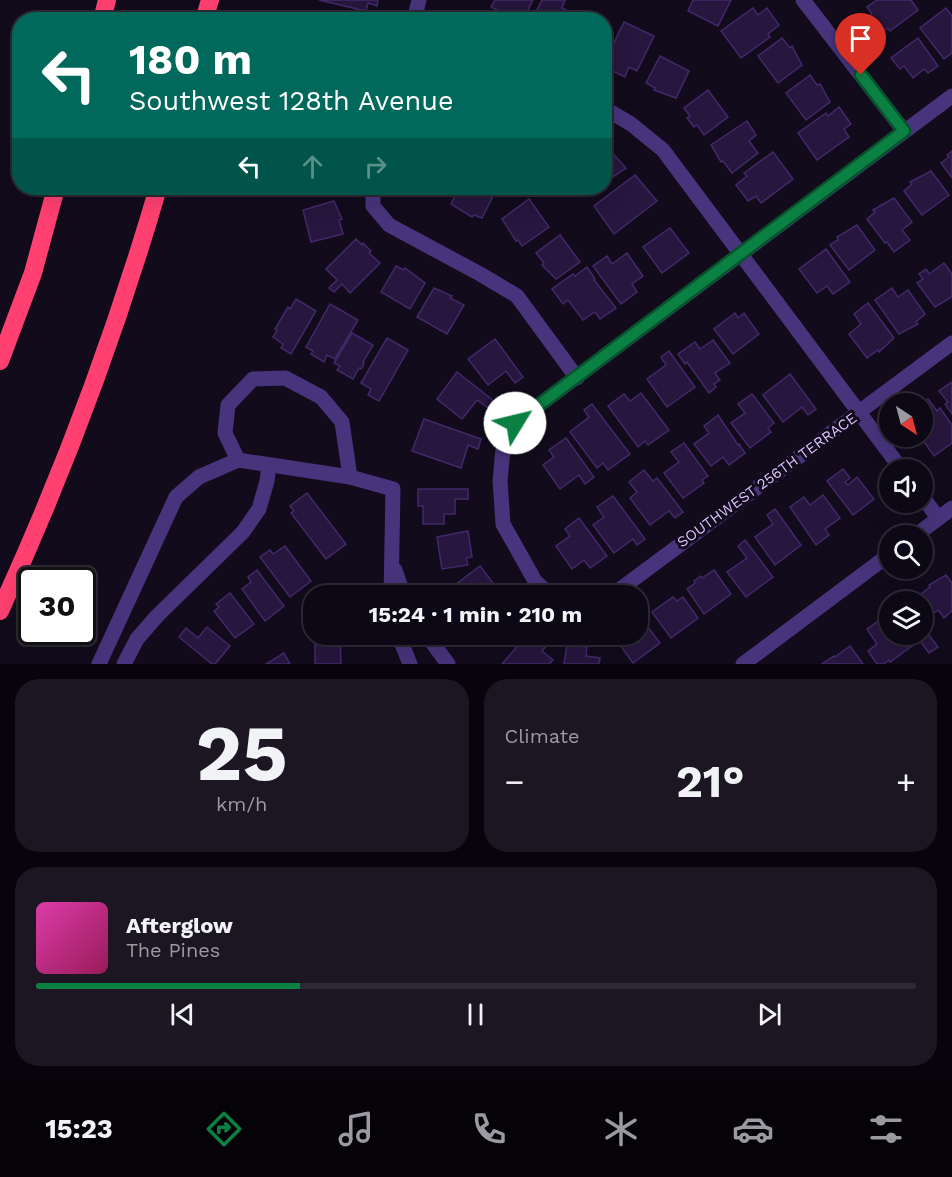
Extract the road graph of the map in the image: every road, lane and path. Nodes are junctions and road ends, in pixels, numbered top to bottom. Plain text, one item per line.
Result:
1 (803, 0) edge
2 (952, 96) edge
3 (612, 113) edge
4 (904, 131) junction
5 (54, 195) edge
6 (156, 195) edge
7 (373, 195) edge
8 (742, 253) junction
9 (952, 343) edge
10 (0, 361) edge
11 (577, 378) junction
12 (859, 412) junction
13 (894, 459) edge
14 (238, 460) junction
15 (269, 465) junction
16 (350, 477) junction
17 (952, 508) edge
18 (933, 511) edge
19 (938, 518) junction
20 (929, 525) edge
21 (391, 559) junction
22 (879, 562) edge
23 (391, 585) edge
24 (400, 585) edge
25 (540, 585) edge
26 (626, 585) edge
27 (0, 611) edge
28 (402, 645) edge
29 (434, 645) edge
30 (99, 664) edge
31 (124, 664) edge
32 (410, 664) edge
33 (448, 664) edge
34 (743, 664) edge

1 - 4 street
2 - 4 street
3 - 8 street
4 - 8 street
5 - 10 highway
6 - 27 highway
7 - 11 street
8 - 11 street
8 - 12 street
9 - 12 street, SOUTHWEST 256TH TERRACE
11 - 25 street
12 - 13 street
12 - 26 street, SOUTHWEST 256TH TERRACE
14 - 15 street
14 - 16 street
14 - 30 street
15 - 16 street
15 - 31 street
16 - 21 street
17 - 19 street
18 - 19 street
19 - 20 street
21 - 23 street
21 - 24 street
22 - 34 street
28 - 32 street
29 - 33 street

